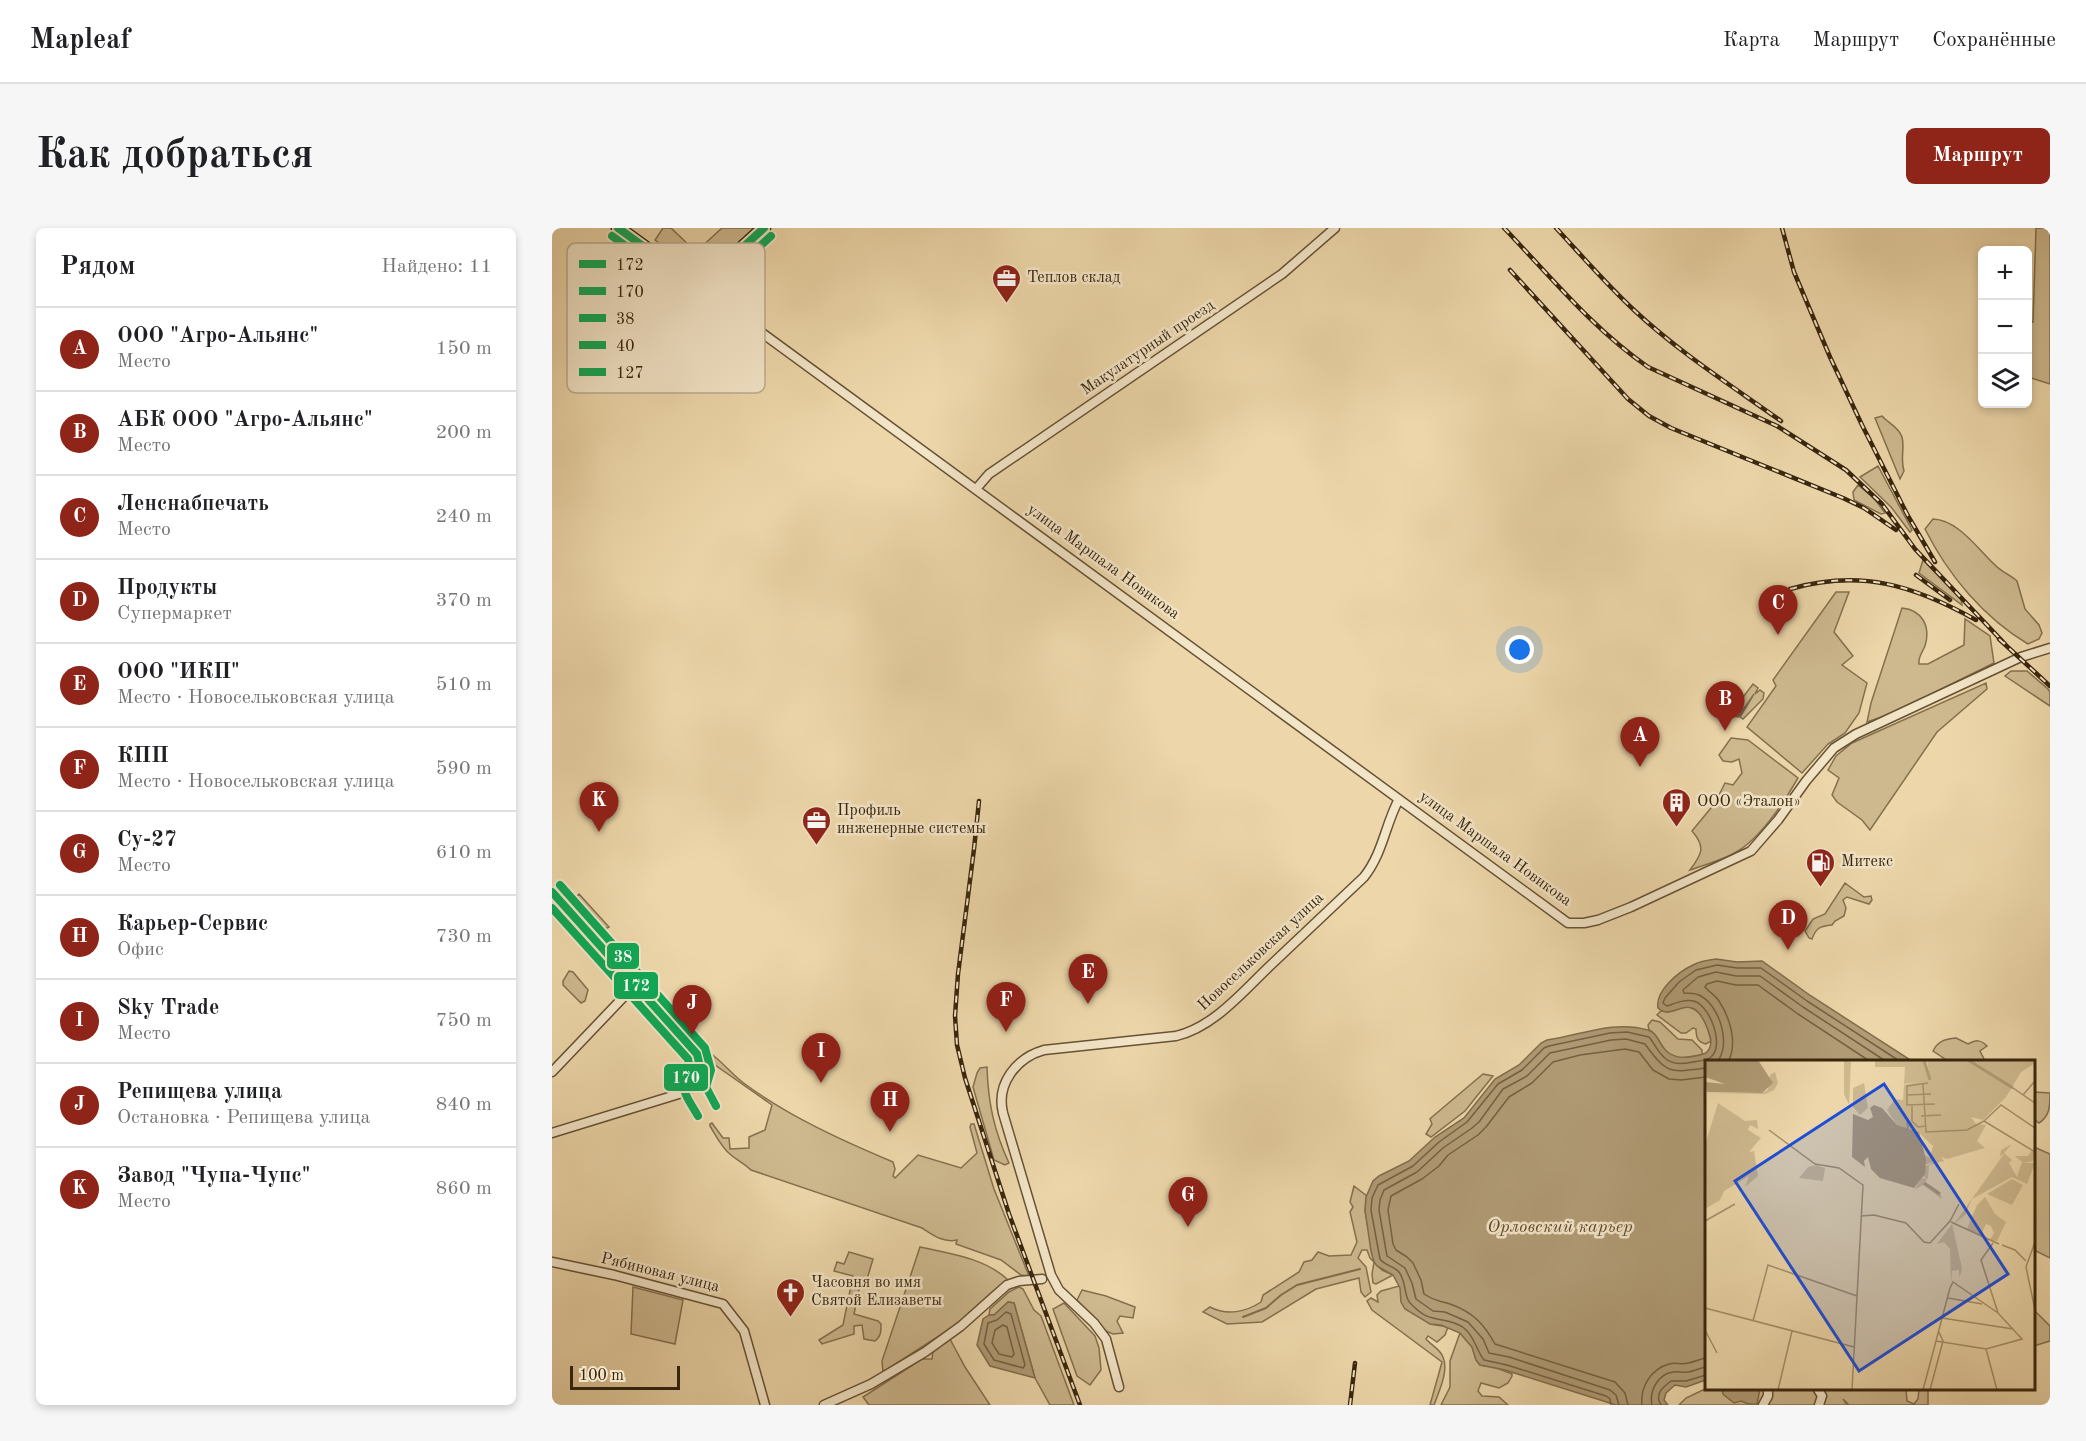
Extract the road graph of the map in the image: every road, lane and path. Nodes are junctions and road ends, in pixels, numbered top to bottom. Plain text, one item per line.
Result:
1 (618, 228) edge
2 (764, 228) edge
3 (1335, 228) edge
4 (639, 243) edge
5 (748, 243) edge
6 (765, 335) edge
7 (976, 489) junction
8 (2050, 648) edge
9 (1399, 799) junction
10 (552, 892) edge
11 (636, 985) junction
12 (552, 1072) edge
13 (552, 1133) edge
14 (552, 1262) edge
15 (1042, 1279) dead end
16 (1119, 1386) dead end
17 (1768, 1390) edge
18 (1818, 1390) edge
19 (765, 1405) edge
20 (824, 1405) edge
21 (1763, 1405) edge
22 (1819, 1405) edge

1 - 4 street, улица Маршала Новикова
2 - 5 street
3 - 7 street, Макулатурный проезд
6 - 7 street, улица Маршала Новикова
7 - 9 street, улица Маршала Новикова
8 - 9 street, улица Маршала Новикова
9 - 16 street, Новосельковская улица
10 - 11 street
11 - 12 street
11 - 13 street
14 - 19 street, Рябиновая улица
15 - 20 street
17 - 21 street
18 - 22 street

